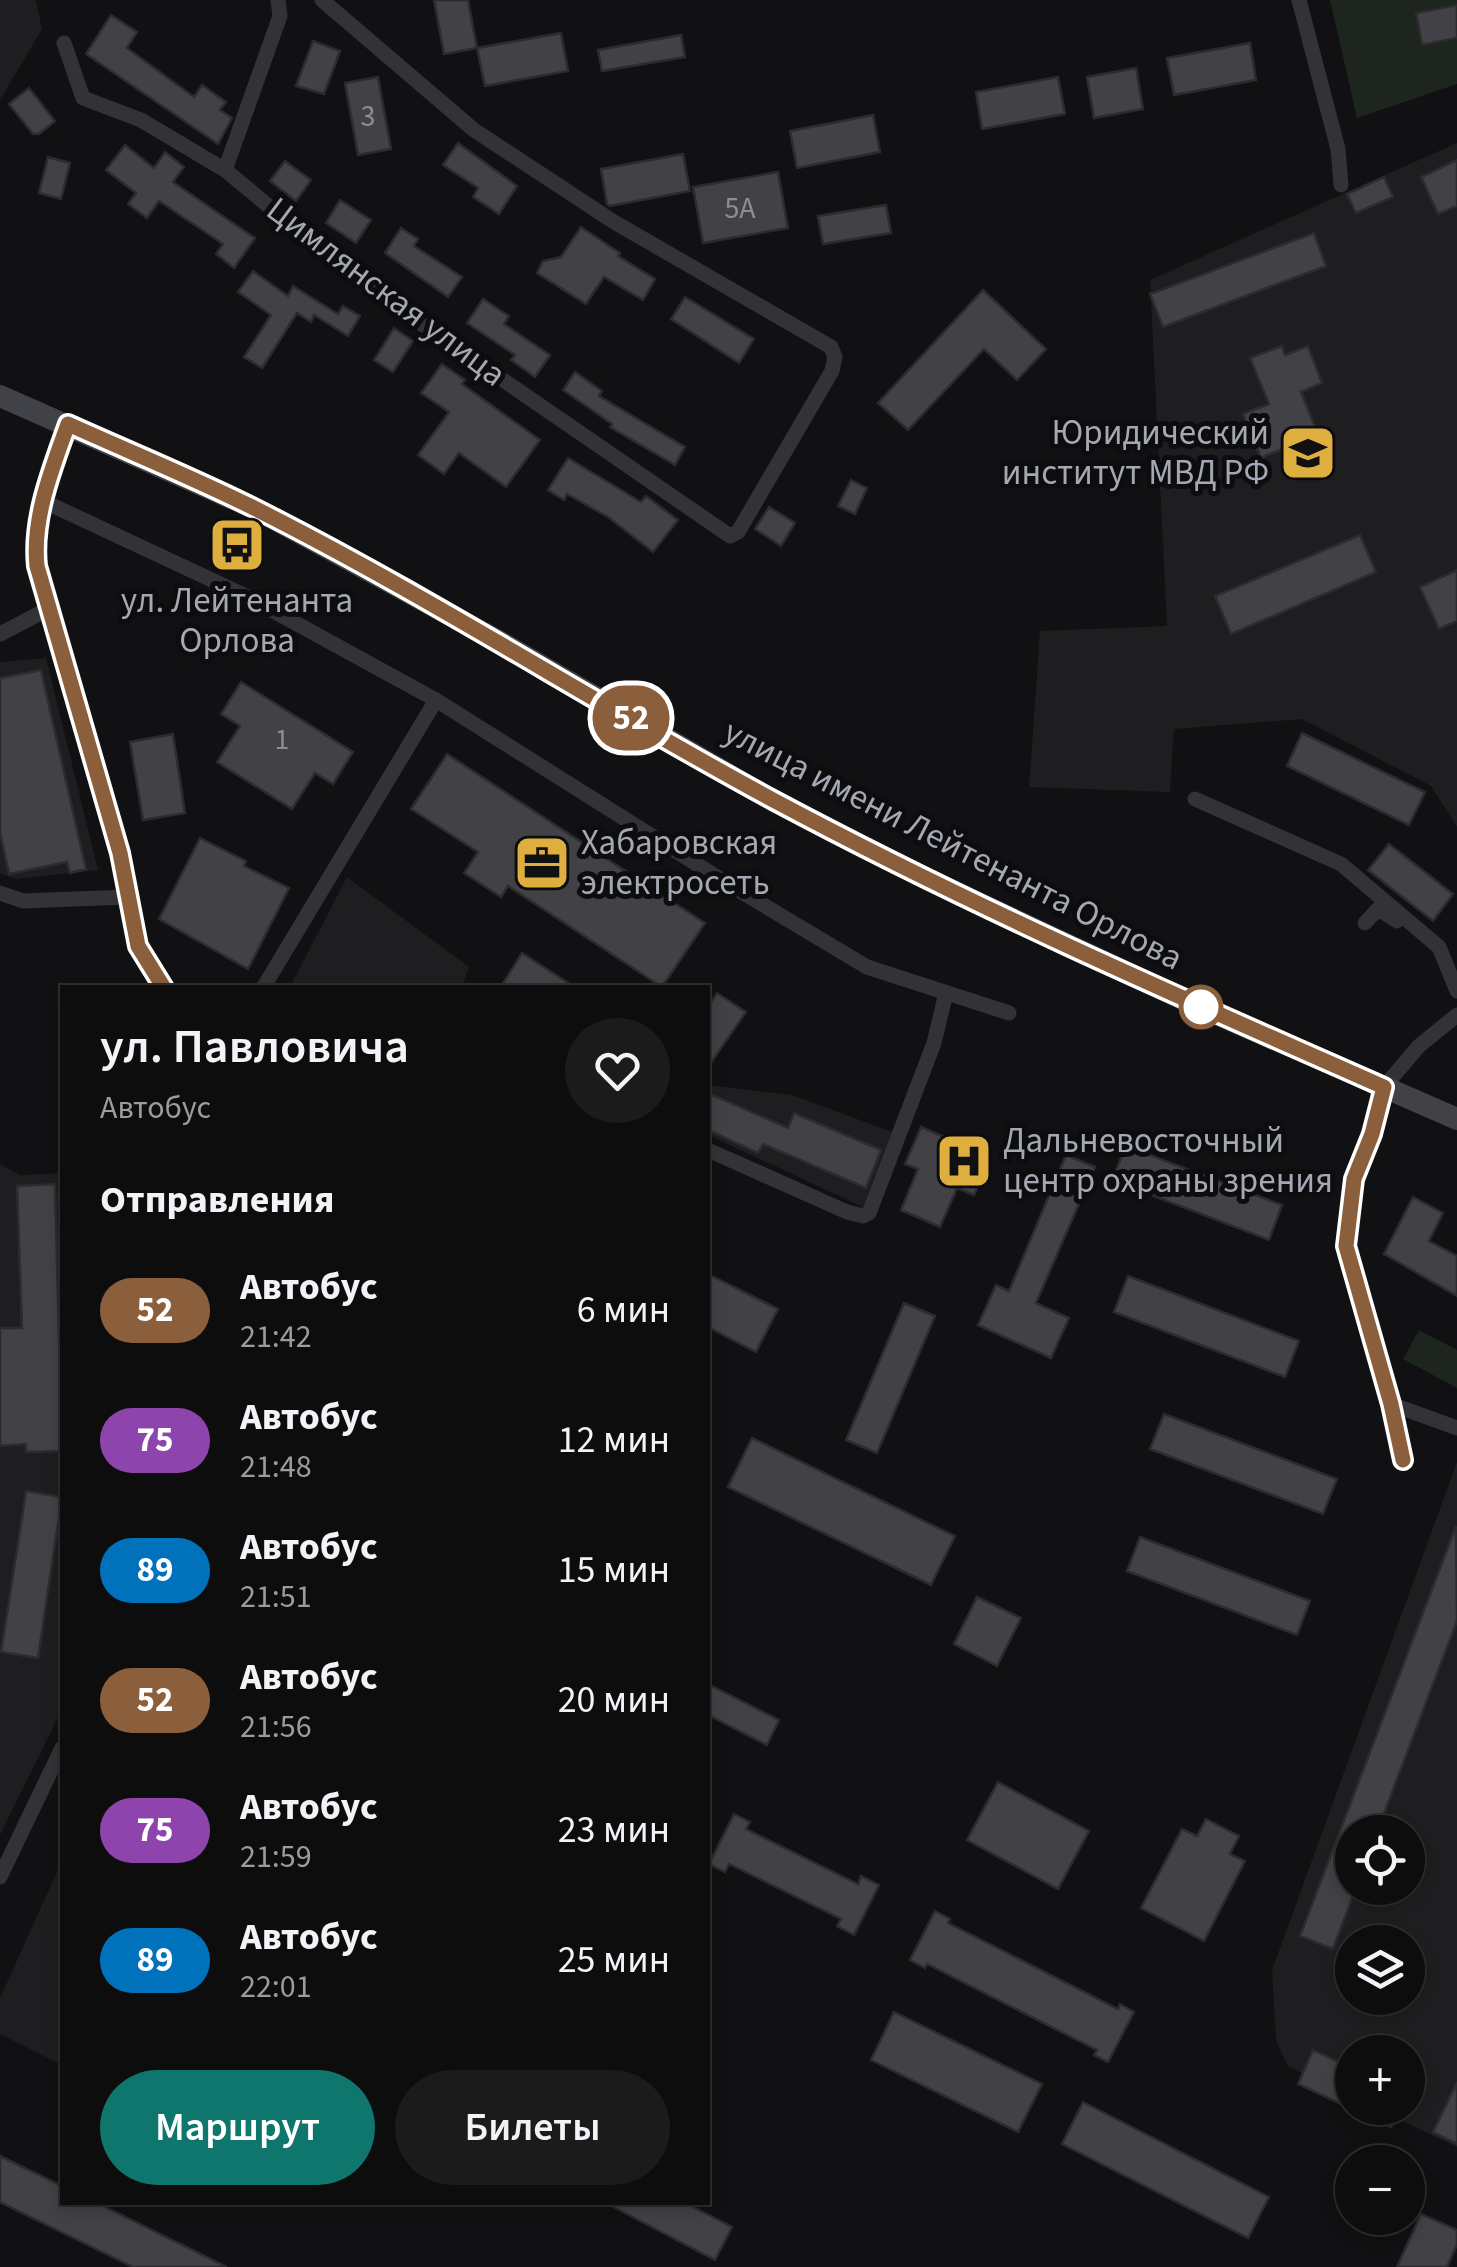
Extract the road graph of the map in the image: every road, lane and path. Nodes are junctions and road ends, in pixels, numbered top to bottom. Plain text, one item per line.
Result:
1 (278, 0) edge
2 (322, 0) edge
3 (1299, 0) edge
4 (64, 42) dead end
5 (225, 170) junction
6 (1342, 185) dead end
7 (0, 396) edge
8 (68, 424) junction
9 (43, 501) junction
10 (50, 608) junction
11 (0, 634) edge
12 (436, 700) junction
13 (1195, 800) dead end
14 (0, 893) edge
15 (128, 897) junction
16 (1365, 922) dead end
17 (1439, 947) junction
18 (162, 985) edge
19 (265, 985) edge
20 (1457, 991) edge
21 (946, 993) junction
22 (1008, 1013) dead end
23 (1457, 1015) edge
24 (1384, 1087) junction
25 (1457, 1119) edge
26 (710, 1151) edge
27 (1457, 1428) edge
28 (60, 1752) edge
29 (0, 1878) edge

1 - 5 street
2 - 5 street, Цимлянская улица
3 - 6 street
4 - 5 street, Цимлянская улица
7 - 8 main road, улица имени Лейтенанта Орлова
8 - 9 street
8 - 24 main road, улица имени Лейтенанта Орлова
9 - 10 street
9 - 12 street
10 - 11 street
10 - 15 street
12 - 19 street
12 - 21 street
13 - 17 street
14 - 15 street
15 - 18 street
16 - 17 street
17 - 20 street
21 - 22 street
21 - 26 street
23 - 24 street
24 - 25 main road, улица имени Лейтенанта Орлова
24 - 27 street
28 - 29 street

